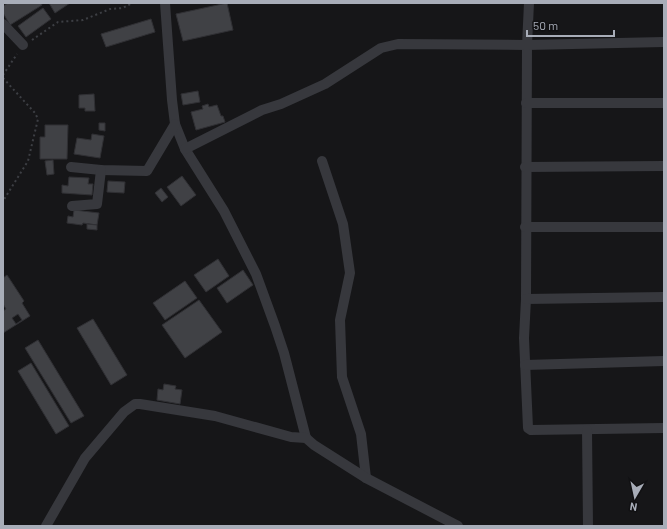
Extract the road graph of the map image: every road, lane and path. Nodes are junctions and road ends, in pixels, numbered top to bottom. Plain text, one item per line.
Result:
1 (132, 3) edge
2 (165, 3) edge
3 (529, 3) edge
4 (3, 24) edge
5 (664, 42) edge
6 (23, 45) junction
7 (526, 45) junction
8 (3, 77) edge
9 (526, 103) junction
10 (664, 103) edge
11 (175, 124) junction
12 (184, 149) junction
13 (322, 160) dead end
14 (664, 166) edge
15 (71, 167) dead end
16 (526, 167) junction
17 (100, 170) junction
18 (3, 201) edge
19 (72, 206) dead end
20 (526, 227) junction
21 (664, 227) edge
22 (664, 297) edge
23 (526, 299) junction
24 (664, 361) edge
25 (525, 365) junction
26 (664, 428) edge
27 (587, 430) junction
28 (306, 438) junction
29 (366, 478) junction
30 (46, 526) edge
31 (458, 526) edge
32 (588, 526) edge

1 - 6 path
2 - 11 street
3 - 7 street
4 - 6 street
5 - 7 street
6 - 8 path
7 - 9 street
7 - 12 street
8 - 18 path
9 - 10 street
9 - 16 street
11 - 12 street
11 - 17 street
12 - 28 street
13 - 29 street
14 - 16 street
15 - 17 street
16 - 20 street
17 - 19 street
20 - 21 street
20 - 23 street
22 - 23 street
23 - 25 street
24 - 25 street
25 - 27 street
26 - 27 street
27 - 32 street
28 - 29 street
28 - 30 street
29 - 31 street

